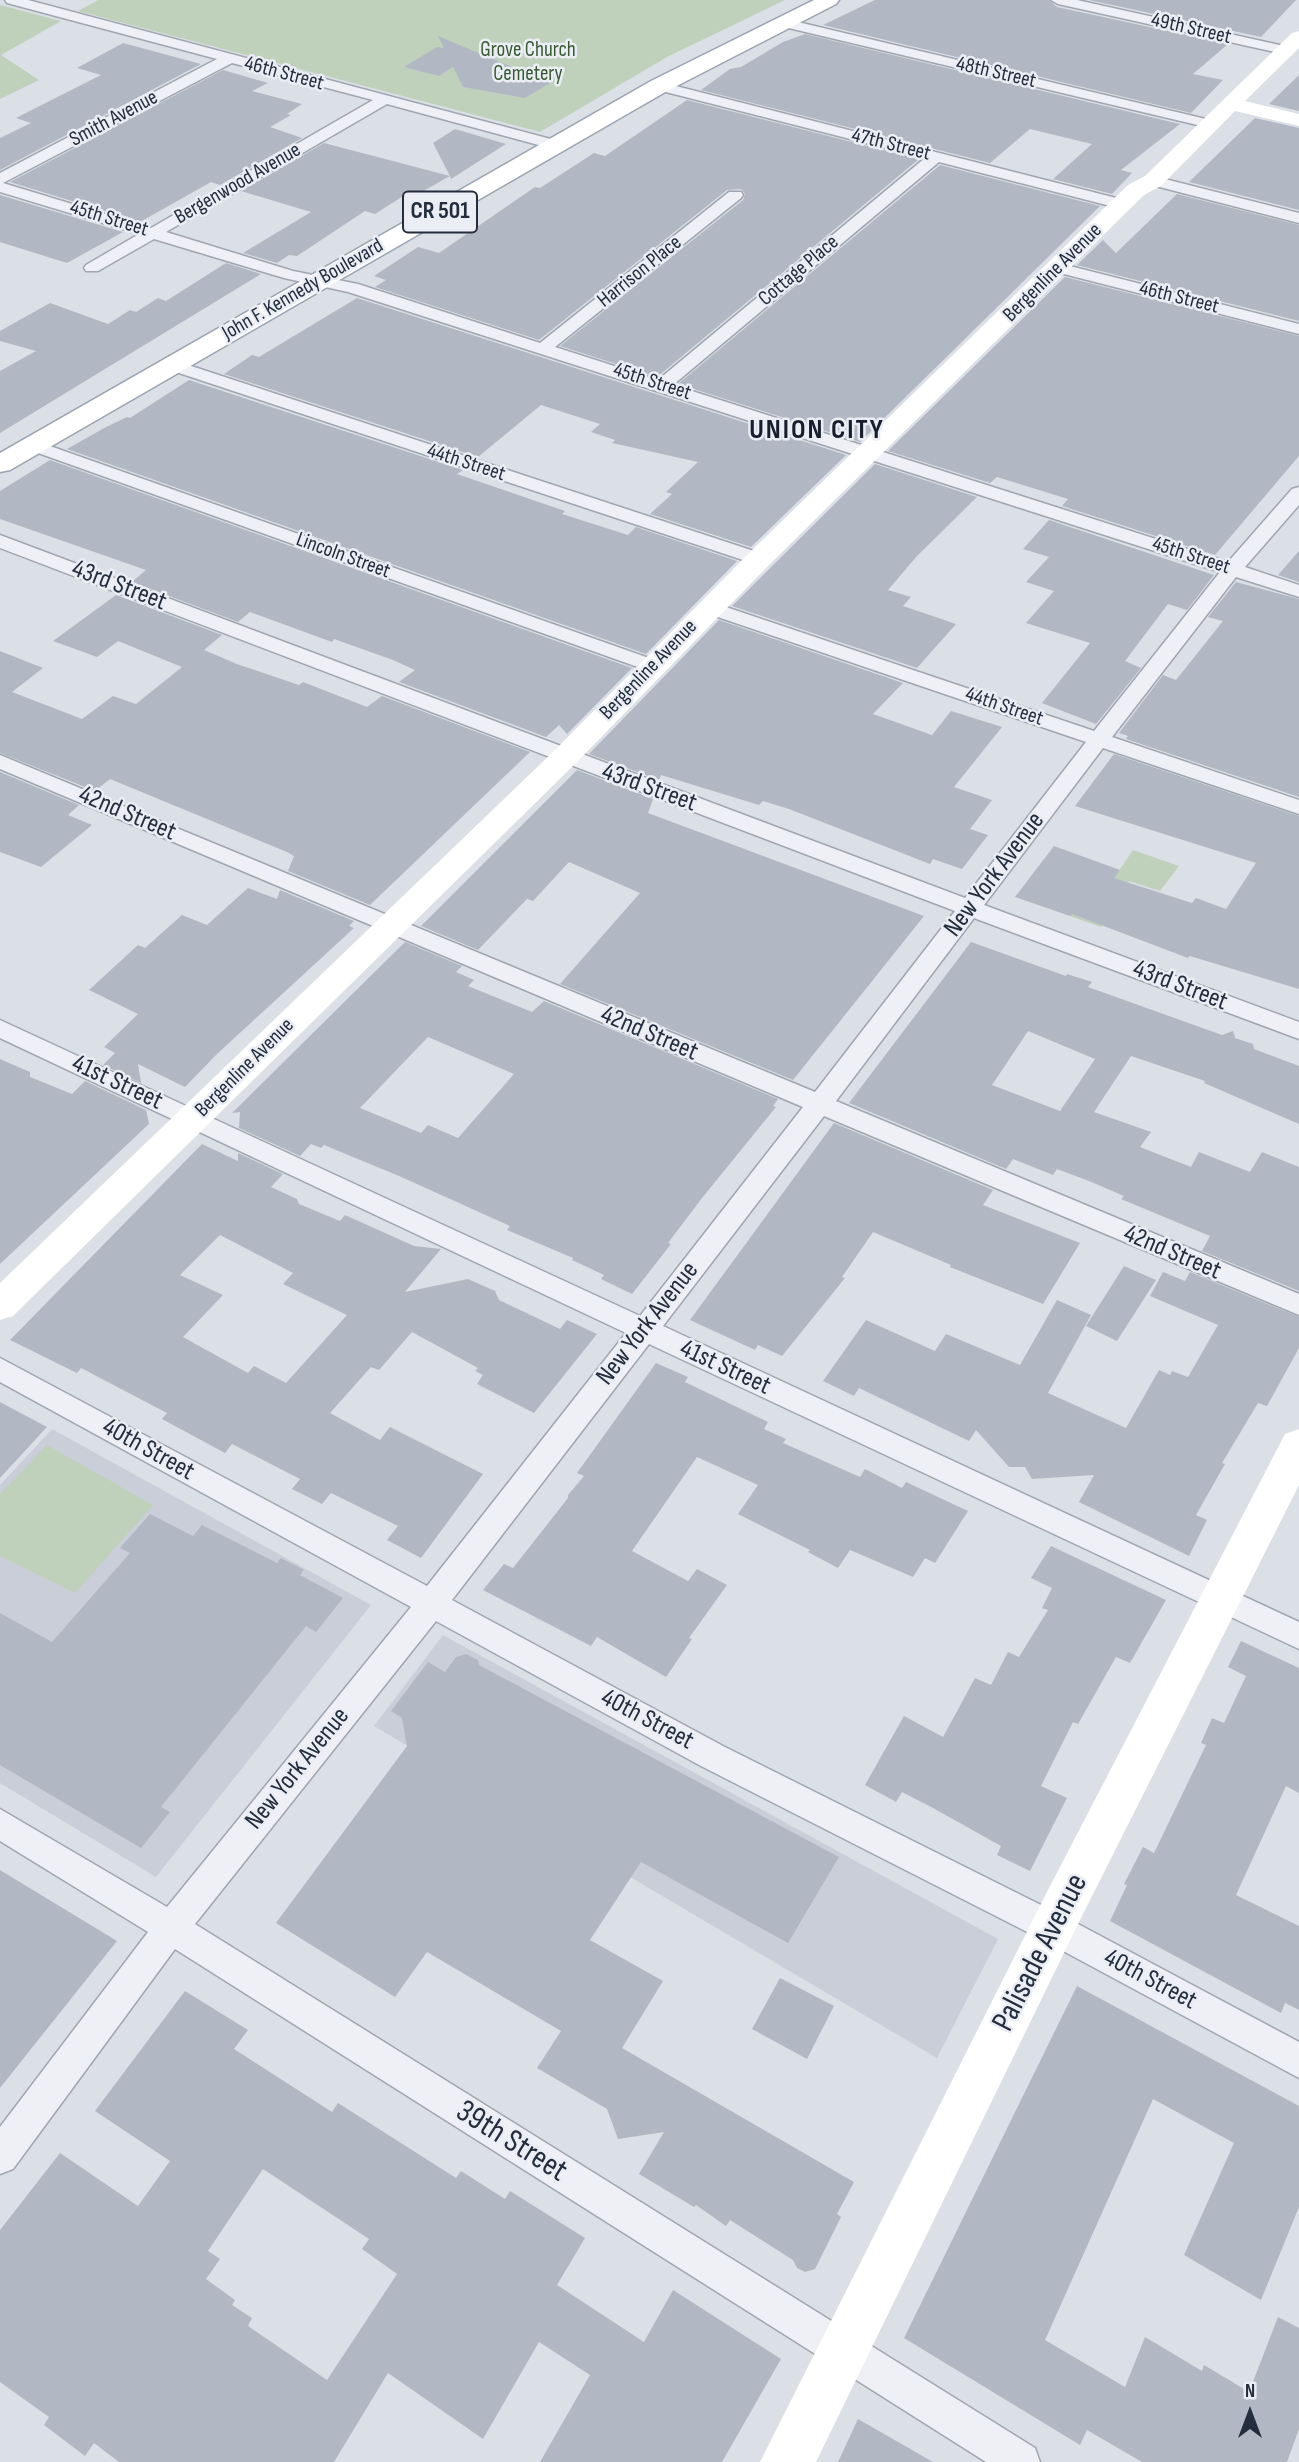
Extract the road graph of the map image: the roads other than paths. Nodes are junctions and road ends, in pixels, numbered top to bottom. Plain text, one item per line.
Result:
1 (12, 0) edge
2 (829, 0) edge
3 (1058, 0) edge
4 (1121, 0) edge
5 (1109, 11) junction
6 (781, 22) junction
7 (1292, 44) edge
8 (228, 59) junction
9 (660, 86) junction
10 (384, 100) junction
11 (1230, 104) junction
12 (1299, 120) edge
13 (1210, 124) junction
14 (557, 145) junction
15 (936, 157) junction
16 (0, 178) edge
17 (1153, 181) junction
18 (0, 187) edge
19 (735, 195) dead end
20 (1122, 204) junction
21 (1299, 218) edge
22 (153, 233) junction
23 (92, 268) dead end
24 (1058, 268) junction
25 (320, 281) junction
26 (1299, 329) edge
27 (544, 348) junction
28 (173, 365) junction
29 (663, 385) junction
30 (33, 445) junction
31 (871, 452) junction
32 (0, 464) edge
33 (1299, 493) edge
34 (0, 541) edge
35 (759, 559) junction
36 (1232, 570) junction
37 (1299, 591) edge
38 (710, 608) junction
39 (653, 666) junction
40 (1099, 739) junction
41 (565, 757) junction
42 (0, 761) edge
43 (1299, 807) edge
44 (970, 907) junction
45 (389, 926) junction
46 (0, 1028) edge
47 (1299, 1031) edge
48 (819, 1105) junction
49 (194, 1120) junction
50 (1299, 1305) edge
51 (0, 1306) edge
52 (643, 1330) junction
53 (0, 1368) edge
54 (1299, 1446) edge
55 (1220, 1598) junction
56 (431, 1604) junction
57 (1299, 1636) edge
58 (0, 1824) edge
59 (1053, 1927) junction
60 (171, 1928) junction
61 (1299, 2061) edge
62 (0, 2156) edge
63 (842, 2350) junction
64 (787, 2462) edge
65 (1021, 2462) edge

1 - 8 street, 46th Street
2 - 6 main road, John F. Kennedy Boulevard / CR 501
3 - 5 street, 49th Street
4 - 5 street
5 - 7 street, 49th Street
6 - 9 main road, John F. Kennedy Boulevard / CR 501
6 - 13 street, 48th Street
7 - 11 street, Bergenline Avenue
8 - 10 street, 46th Street
8 - 16 street, Smith Avenue
9 - 14 main road, John F. Kennedy Boulevard / CR 501
9 - 15 street, 47th Street
10 - 14 street, 46th Street
10 - 22 street, Bergenwood Avenue
11 - 12 street
11 - 13 street, Bergenline Avenue
13 - 17 street, Bergenline Avenue
14 - 25 main road, John F. Kennedy Boulevard / CR 501
15 - 20 street, 47th Street
15 - 29 street, Cottage Place
17 - 20 street, Bergenline Avenue
17 - 21 street
18 - 22 street, 45th Street
19 - 27 street, Harrison Place
20 - 24 street, Bergenline Avenue
22 - 23 street, Bergenwood Avenue
22 - 25 street, 45th Street
24 - 26 street, 46th Street
24 - 31 street, Bergenline Avenue
25 - 27 street, 45th Street
25 - 28 main road, John F. Kennedy Boulevard / CR 501
27 - 29 street, 45th Street
28 - 30 main road, John F. Kennedy Boulevard / CR 501
28 - 35 street, 44th Street
29 - 31 street, 45th Street
30 - 32 main road, John F. Kennedy Boulevard / CR 501
30 - 39 street, Lincoln Street
31 - 35 street, Bergenline Avenue
31 - 36 street, 45th Street
33 - 36 street, New York Avenue
34 - 41 street, 43rd Street
35 - 38 street, Bergenline Avenue
36 - 37 street, 45th Street
36 - 40 street, New York Avenue
38 - 39 street, Bergenline Avenue
38 - 40 street, 44th Street
39 - 41 street, Bergenline Avenue
40 - 43 street, 44th Street
40 - 44 street, New York Avenue
41 - 44 street, 43rd Street
41 - 45 street, Bergenline Avenue
42 - 45 street, 42nd Street
44 - 47 street, 43rd Street
44 - 48 street, New York Avenue
45 - 48 street, 42nd Street
45 - 49 street, Bergenline Avenue
46 - 49 street, 41st Street
48 - 50 street, 42nd Street
48 - 52 street, New York Avenue
49 - 51 street, Bergenline Avenue
49 - 52 street, 41st Street
52 - 55 street, 41st Street
52 - 56 street, New York Avenue
53 - 56 street, 40th Street
54 - 55 street, Palisade Avenue
55 - 57 street, 41st Street
55 - 59 street, Palisade Avenue
56 - 59 street, 40th Street
56 - 60 street, New York Avenue
58 - 60 street, 39th Street
59 - 61 street, 40th Street
59 - 63 street, Palisade Avenue
60 - 62 street, New York Avenue
60 - 63 street, 39th Street
63 - 64 street, Palisade Avenue
63 - 65 street, 39th Street

